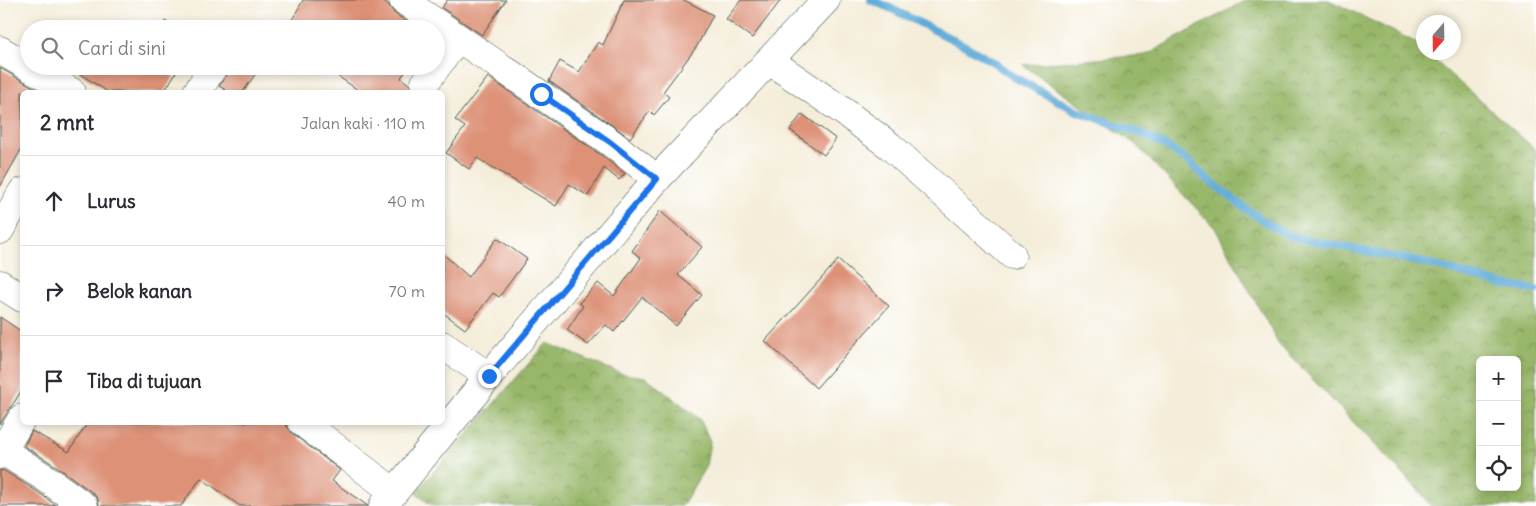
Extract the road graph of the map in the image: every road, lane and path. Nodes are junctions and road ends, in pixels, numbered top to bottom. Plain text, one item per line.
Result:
1 (403, 0) edge
2 (826, 0) edge
3 (432, 20) edge
4 (445, 29) edge
5 (458, 38) junction
6 (0, 50) edge
7 (445, 56) edge
8 (770, 61) junction
9 (20, 62) edge
10 (43, 75) edge
11 (208, 75) edge
12 (431, 75) edge
13 (425, 83) dead end
14 (69, 90) edge
15 (198, 90) edge
16 (657, 179) junction
17 (20, 195) edge
18 (0, 230) edge
19 (1012, 255) dead end
20 (0, 284) edge
21 (20, 297) edge
22 (445, 347) edge
23 (489, 376) junction
24 (20, 421) edge
25 (305, 425) edge
26 (1, 453) edge
27 (389, 499) edge
28 (84, 506) edge

1 - 3 street
2 - 8 street
4 - 5 street
5 - 7 street
5 - 16 street
6 - 9 street
8 - 16 street
8 - 19 street
10 - 14 street
11 - 15 street
12 - 13 street
16 - 23 street
17 - 18 street
20 - 21 street
22 - 23 street
23 - 27 street
24 - 26 street
25 - 27 street
26 - 28 street

